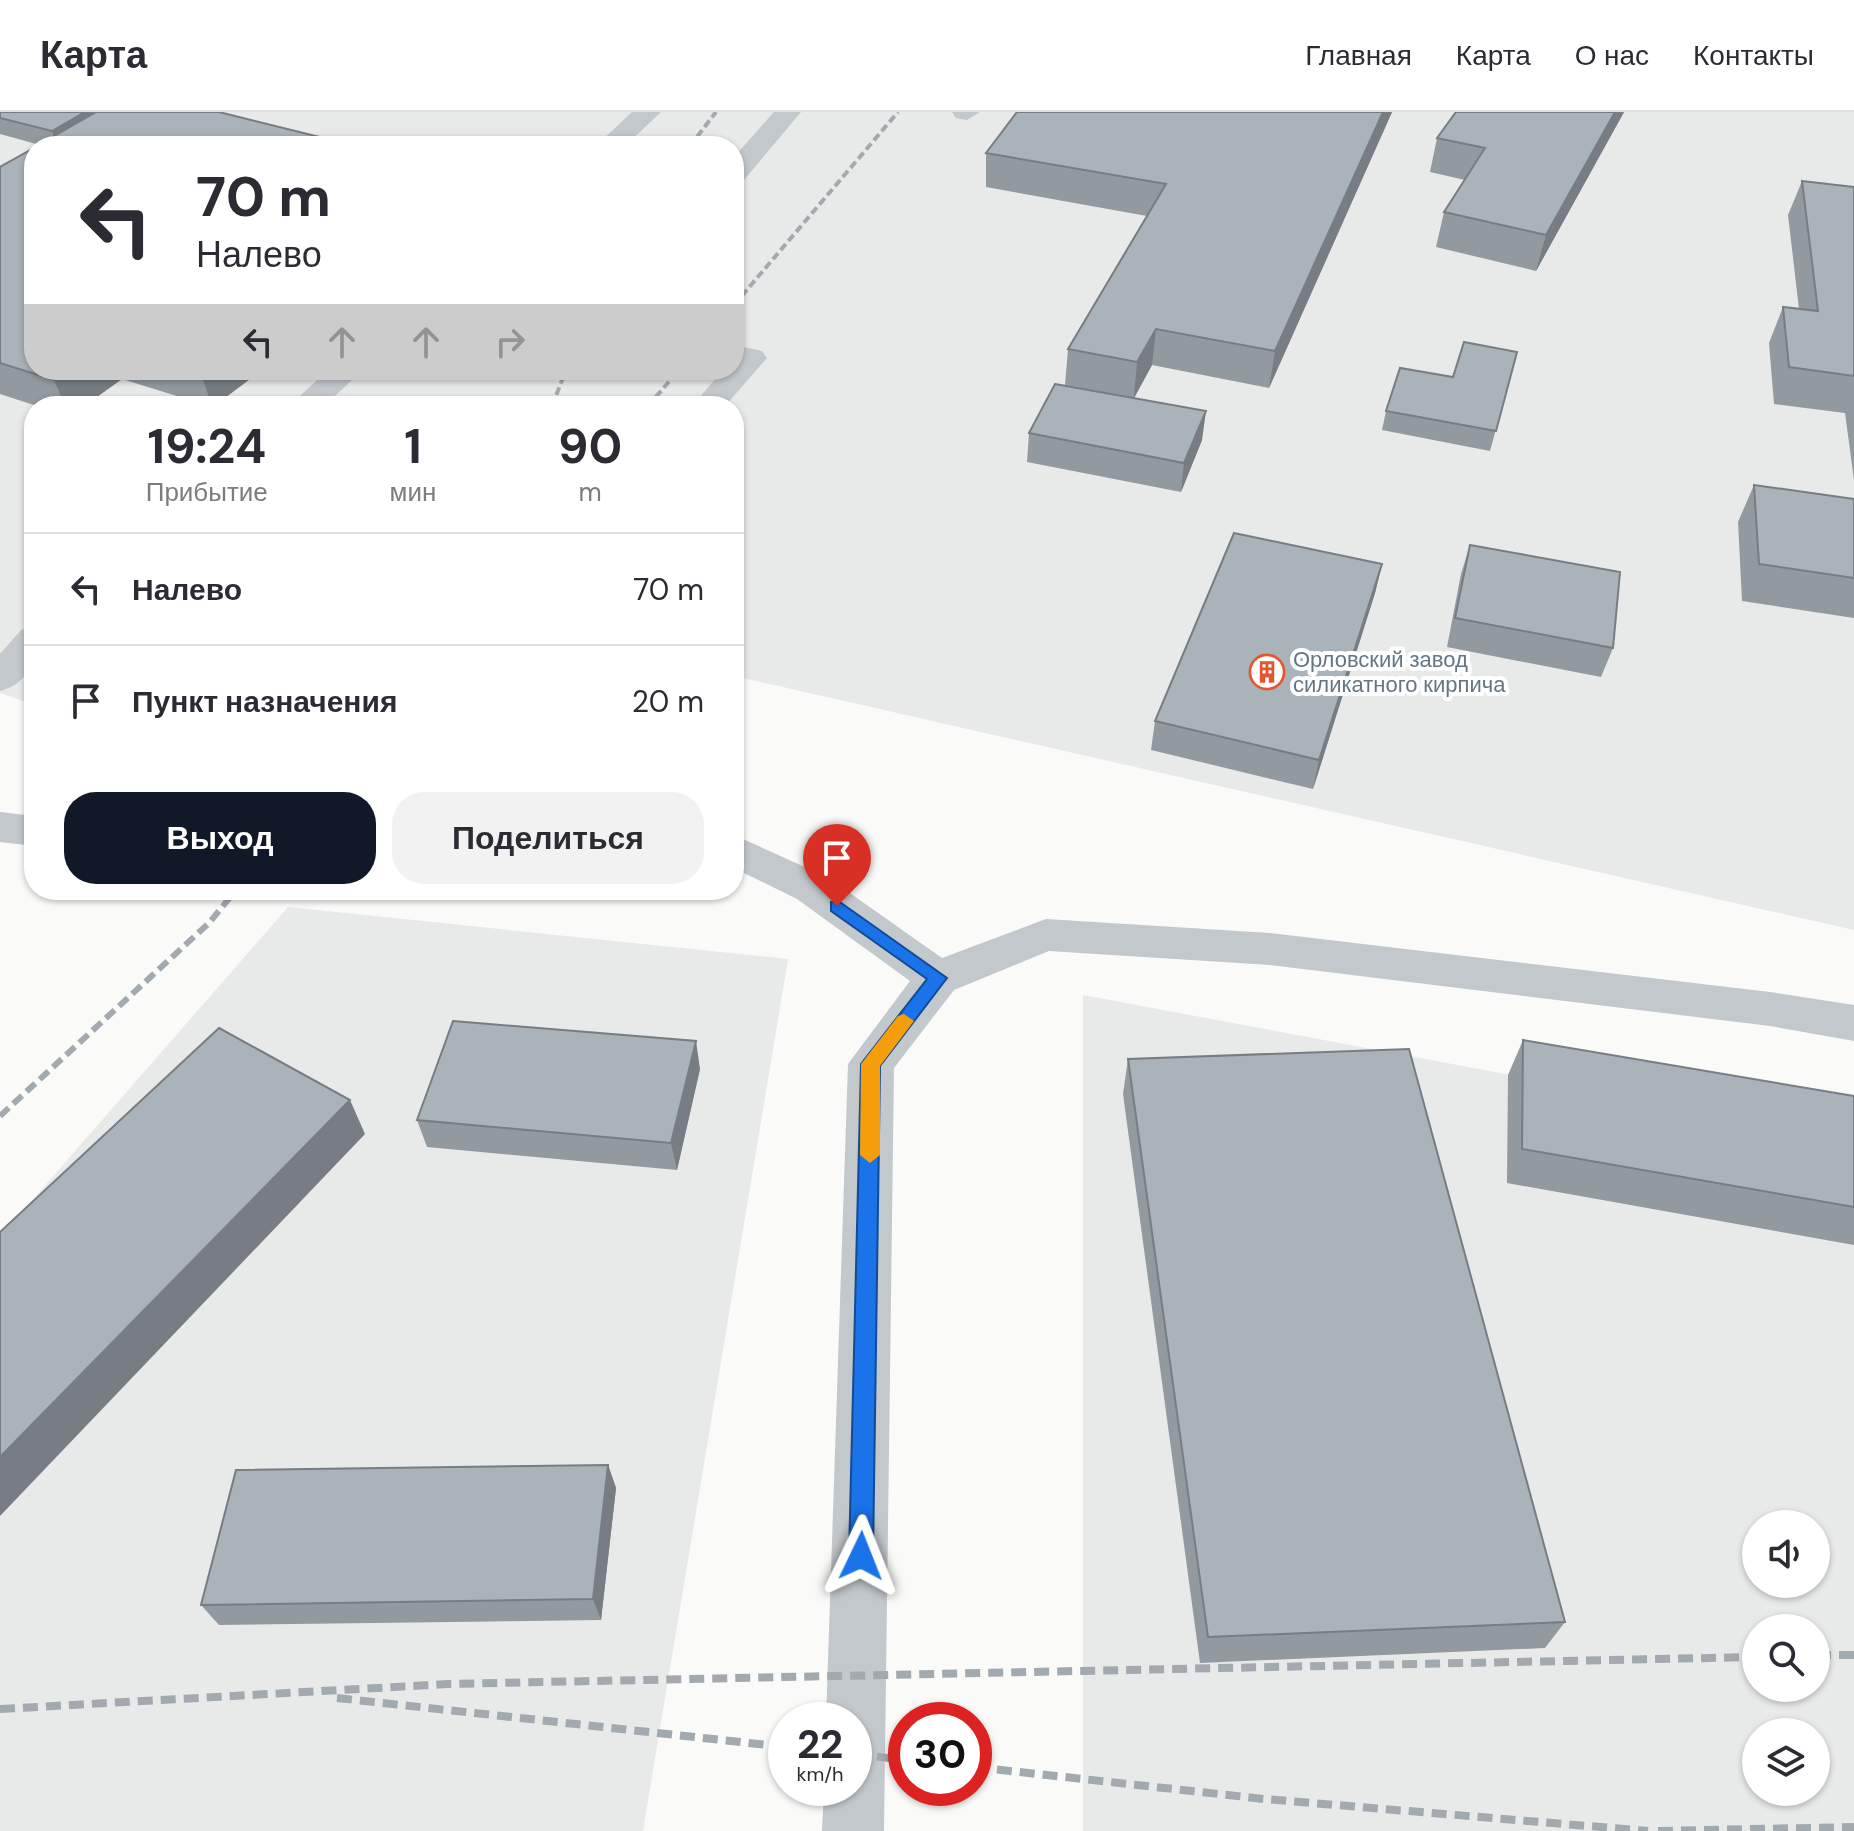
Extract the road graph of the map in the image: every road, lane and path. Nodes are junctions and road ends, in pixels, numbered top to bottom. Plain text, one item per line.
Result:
1 (648, 112) edge
2 (788, 112) edge
3 (620, 136) edge
4 (744, 163) edge
5 (335, 380) edge
6 (731, 380) edge
7 (317, 396) edge
8 (717, 396) edge
9 (24, 647) edge
10 (3, 666) edge
11 (0, 827) edge
12 (24, 830) edge
13 (744, 855) edge
14 (938, 978) junction
15 (1854, 1023) edge
16 (853, 1831) edge

1 - 3 street
2 - 4 street
5 - 7 street
6 - 8 street
9 - 10 street
11 - 12 street
13 - 14 street
14 - 15 street
14 - 16 street

